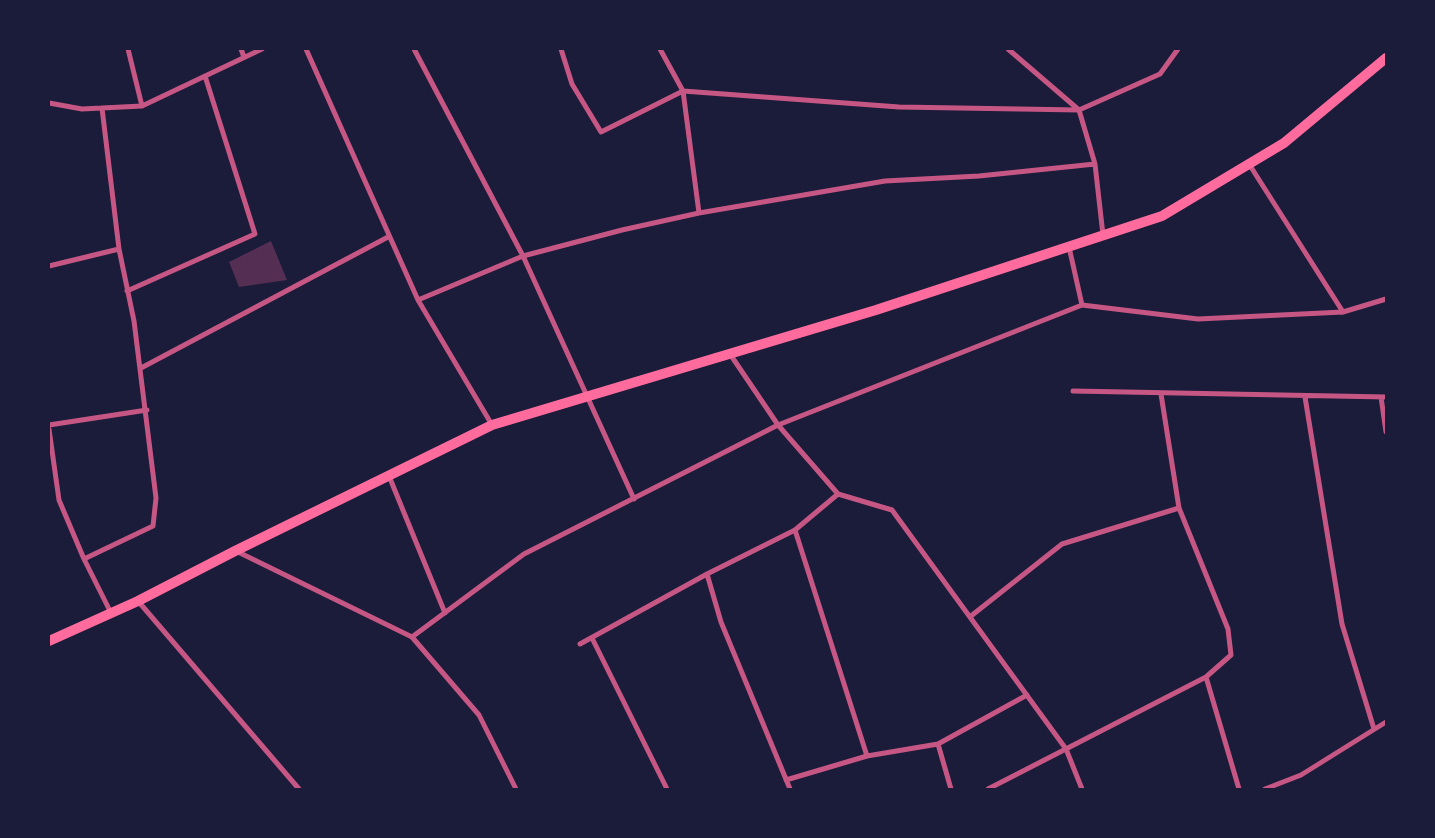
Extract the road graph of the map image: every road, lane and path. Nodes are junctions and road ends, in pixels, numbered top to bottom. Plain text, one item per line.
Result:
1 (128, 49) edge
2 (241, 49) edge
3 (262, 49) edge
4 (306, 49) edge
5 (414, 49) edge
6 (561, 49) edge
7 (660, 49) edge
8 (1008, 49) edge
9 (1178, 49) edge
10 (244, 57) junction
11 (1386, 58) edge
12 (205, 76) junction
13 (683, 90) junction
14 (49, 103) edge
15 (142, 106) junction
16 (102, 108) junction
17 (1079, 110) junction
18 (1095, 164) junction
19 (1249, 164) junction
20 (699, 213) junction
21 (1103, 236) junction
22 (388, 237) junction
23 (1069, 247) junction
24 (119, 249) junction
25 (523, 256) junction
26 (49, 266) edge
27 (128, 291) junction
28 (1386, 299) edge
29 (418, 300) junction
30 (1082, 305) junction
31 (1343, 312) junction
32 (730, 354) junction
33 (141, 368) junction
34 (1073, 391) dead end
35 (1161, 394) junction
36 (588, 397) junction
37 (1305, 397) junction
38 (1384, 397) edge
39 (147, 410) junction
40 (492, 425) junction
41 (778, 425) junction
42 (49, 427) edge
43 (1386, 432) edge
44 (389, 476) junction
45 (838, 494) junction
46 (634, 499) junction
47 (1179, 508) junction
48 (795, 530) junction
49 (235, 551) junction
50 (84, 559) junction
51 (707, 574) junction
52 (138, 601) junction
53 (444, 613) junction
54 (112, 614) junction
55 (971, 616) junction
56 (412, 637) junction
57 (592, 638) junction
58 (49, 641) edge
59 (580, 644) dead end
60 (1206, 677) junction
61 (1027, 695) junction
62 (1386, 722) edge
63 (1374, 729) junction
64 (938, 744) junction
65 (1066, 749) junction
66 (867, 756) junction
67 (786, 780) junction
68 (298, 789) edge
69 (516, 789) edge
70 (667, 789) edge
71 (790, 789) edge
72 (951, 789) edge
73 (988, 789) edge
74 (1082, 789) edge
75 (1240, 789) edge
76 (1265, 789) edge

1 - 15 street
2 - 10 street
3 - 10 street
4 - 22 street
5 - 25 street
6 - 13 street
7 - 13 street
8 - 17 street
9 - 17 street
10 - 12 street
11 - 19 main road
12 - 15 street
12 - 27 street
13 - 17 street
13 - 20 street
14 - 16 street
15 - 16 street
16 - 24 street
17 - 18 street
18 - 20 street
18 - 21 street
19 - 21 main road
19 - 31 street
20 - 25 street
21 - 23 main road
22 - 29 street
22 - 33 street
23 - 30 street
23 - 32 main road
24 - 26 street
24 - 27 street
25 - 29 street
25 - 36 street
27 - 33 street
28 - 31 street
29 - 40 street
30 - 31 street
30 - 41 street
32 - 36 main road
32 - 41 street
33 - 39 street
34 - 35 street
35 - 37 street
35 - 47 street
36 - 40 main road
36 - 46 street
37 - 38 street
37 - 63 street
38 - 43 street
39 - 42 street
39 - 50 street
40 - 44 main road
41 - 45 street
41 - 46 street
42 - 50 street
44 - 49 main road
44 - 53 street
45 - 48 street
45 - 55 street
46 - 53 street
47 - 55 street
47 - 60 street
48 - 51 street
48 - 66 street
49 - 52 main road
49 - 56 street
50 - 54 street
51 - 57 street
51 - 67 street
52 - 54 main road
52 - 68 street
53 - 56 street
54 - 58 main road
55 - 61 street
56 - 69 street
57 - 59 street
57 - 70 street
60 - 65 street
60 - 75 street
61 - 64 street
61 - 65 street
62 - 63 street
63 - 76 street
64 - 66 street
64 - 72 street
65 - 73 street
65 - 74 street
66 - 67 street
67 - 71 street

